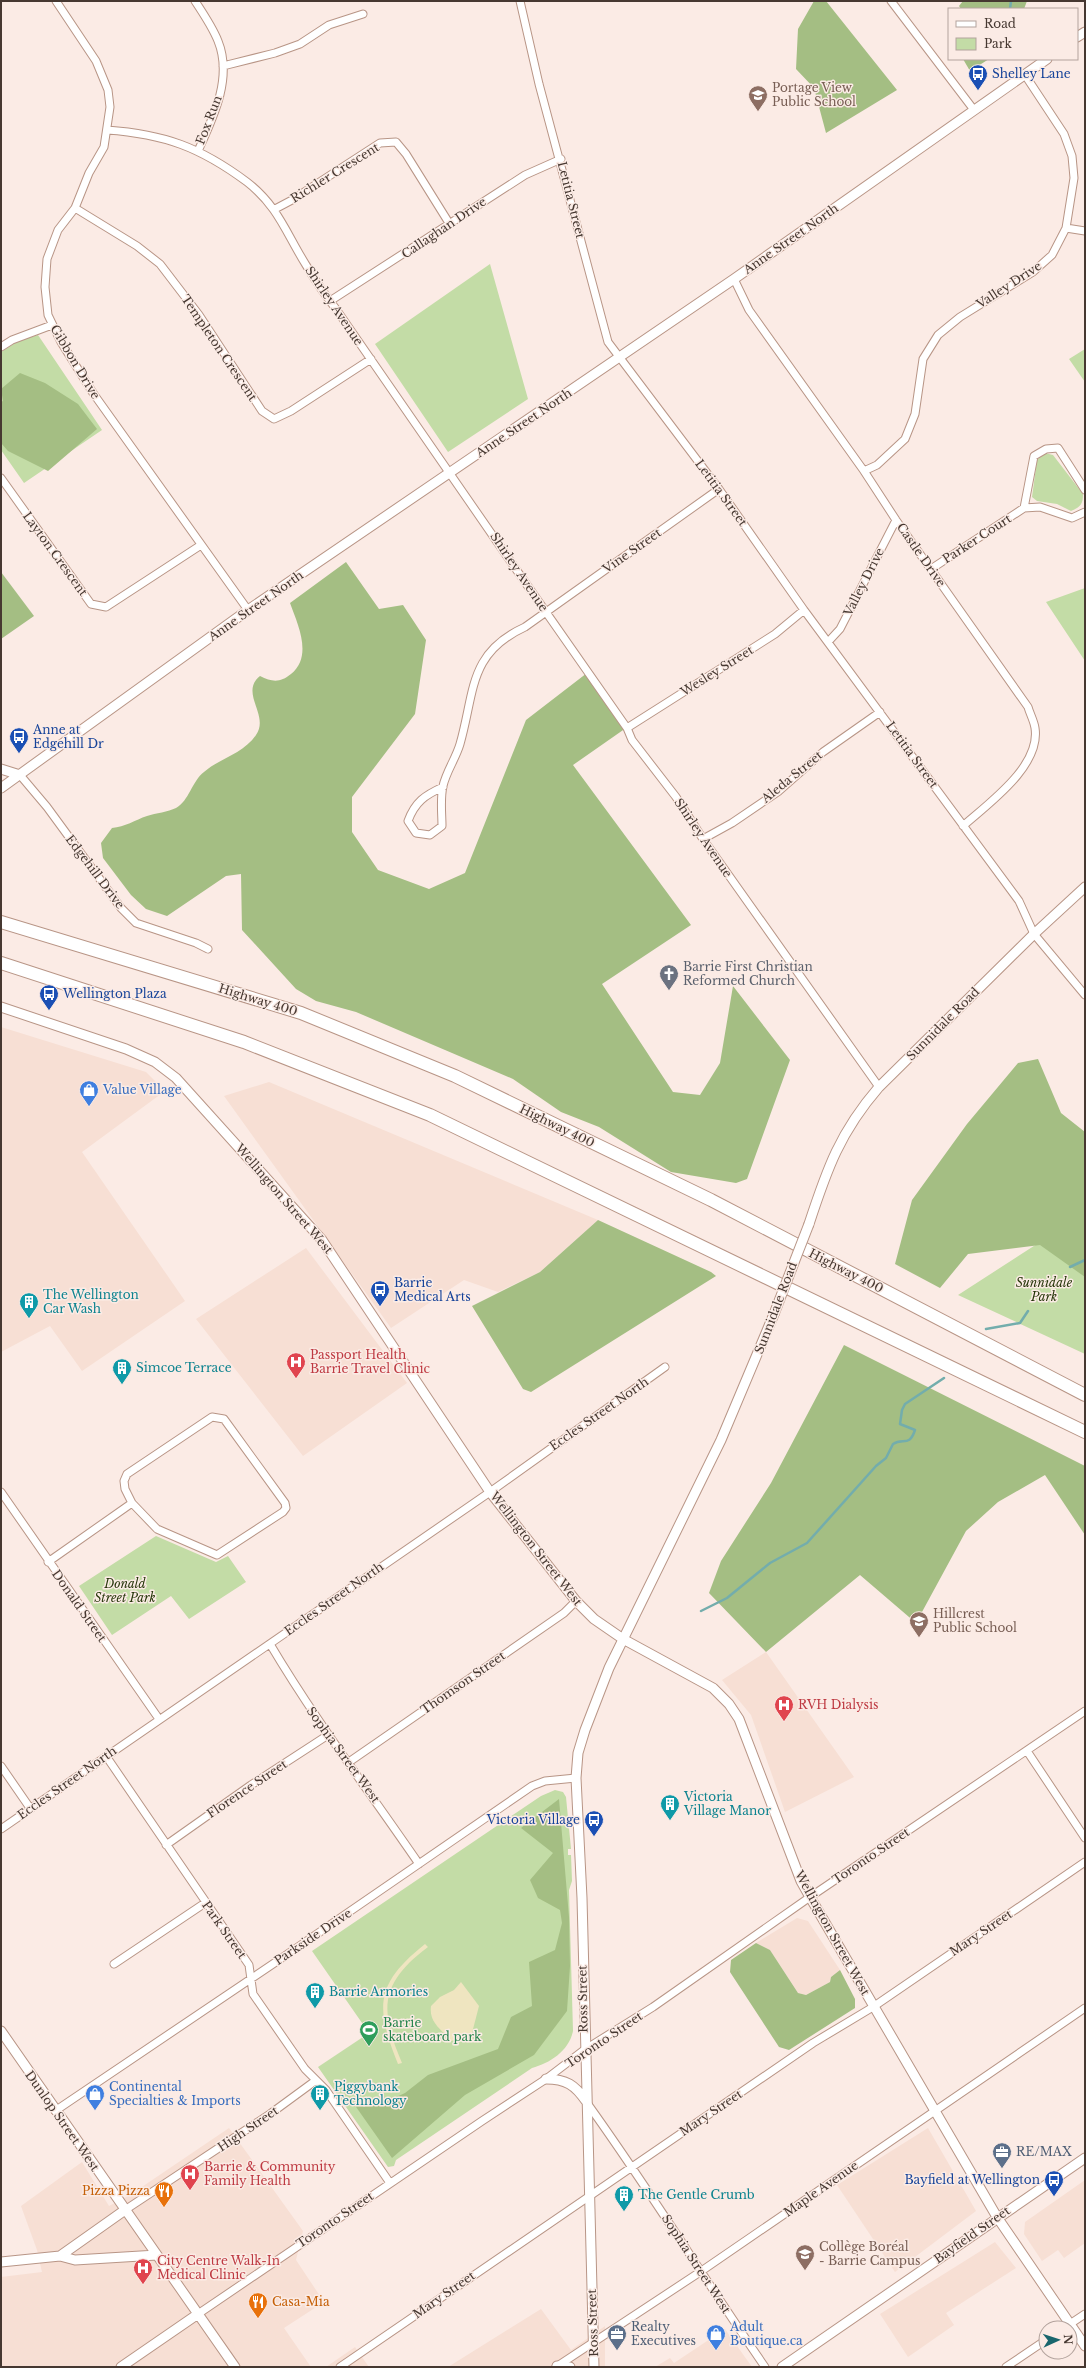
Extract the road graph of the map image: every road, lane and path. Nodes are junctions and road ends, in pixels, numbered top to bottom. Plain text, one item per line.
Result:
1 (56, 1) edge
2 (194, 1) edge
3 (520, 1) edge
4 (891, 1) edge
5 (363, 14) dead end
6 (1046, 60) edge
7 (223, 66) junction
8 (1025, 75) junction
9 (974, 110) junction
10 (107, 130) junction
11 (198, 151) junction
12 (560, 159) junction
13 (75, 208) junction
14 (275, 208) junction
15 (449, 223) junction
16 (1066, 228) junction
17 (1085, 231) edge
18 (734, 279) junction
19 (330, 302) junction
20 (52, 325) junction
21 (1, 347) edge
22 (621, 357) junction
23 (371, 359) junction
24 (864, 470) junction
25 (449, 475) junction
26 (1, 478) edge
27 (719, 489) junction
28 (1085, 490) edge
29 (1024, 508) junction
30 (1085, 512) edge
31 (896, 520) junction
32 (201, 545) junction
33 (931, 569) junction
34 (248, 610) junction
35 (804, 610) junction
36 (545, 612) junction
37 (828, 642) junction
38 (880, 712) junction
39 (627, 728) junction
40 (1, 769) edge
41 (20, 775) junction
42 (443, 787) junction
43 (1, 788) edge
44 (964, 826) junction
45 (702, 839) junction
46 (1085, 888) edge
47 (1, 922) edge
48 (1034, 934) junction
49 (208, 949) dead end
50 (1, 963) edge
51 (1085, 995) edge
52 (1, 1007) edge
53 (878, 1087) junction
54 (665, 1367) dead end
55 (1085, 1395) edge
56 (1017, 1399) junction
57 (1085, 1432) edge
58 (1085, 1440) edge
59 (490, 1492) junction
60 (2, 1496) edge
61 (132, 1503) junction
62 (48, 1562) junction
63 (576, 1601) junction
64 (623, 1639) junction
65 (270, 1644) junction
66 (1085, 1711) edge
67 (159, 1719) junction
68 (328, 1735) junction
69 (1026, 1751) junction
70 (106, 1756) junction
71 (349, 1762) junction
72 (1, 1766) edge
73 (576, 1778) junction
74 (30, 1808) junction
75 (1, 1829) edge
76 (1085, 1838) edge
77 (166, 1845) junction
78 (1085, 1862) edge
79 (420, 1864) junction
80 (810, 1897) junction
81 (205, 1903) junction
82 (114, 1964) dead end
83 (251, 1978) junction
84 (873, 2007) junction
85 (1085, 2008) edge
86 (1, 2031) edge
87 (584, 2050) junction
88 (546, 2080) junction
89 (315, 2081) junction
90 (586, 2101) junction
91 (935, 2110) junction
92 (55, 2111) junction
93 (1085, 2158) edge
94 (633, 2167) junction
95 (390, 2183) junction
96 (589, 2198) junction
97 (125, 2210) junction
98 (997, 2217) junction
99 (157, 2255) junction
100 (60, 2256) junction
101 (1, 2262) edge
102 (700, 2272) junction
103 (198, 2314) junction
104 (1085, 2314) edge
105 (1063, 2320) edge
106 (1076, 2320) edge
107 (1078, 2338) edge
108 (594, 2341) junction
109 (1038, 2345) edge
110 (1085, 2346) edge
111 (556, 2366) edge
112 (121, 2367) edge
113 (235, 2367) edge
114 (340, 2367) edge
115 (570, 2367) edge
116 (594, 2367) edge
117 (765, 2367) edge
118 (782, 2367) edge
119 (1006, 2367) edge

1 - 10 street, Gibbon Drive
2 - 7 street, Fox Run
3 - 12 street, Letitia Street
4 - 9 street
5 - 7 street
6 - 8 street, Anne Street North
7 - 11 street, Fox Run
8 - 9 street, Anne Street North
8 - 16 street, Valley Drive
9 - 18 street, Anne Street North
10 - 11 street, Shirley Avenue
10 - 13 street, Gibbon Drive
11 - 14 street, Shirley Avenue
12 - 15 street, Callaghan Drive
12 - 22 street, Letitia Street
13 - 20 street, Gibbon Drive
13 - 23 street, Templeton Crescent
14 - 15 street, Richler Crescent
14 - 19 street, Shirley Avenue
15 - 19 street, Callaghan Drive
16 - 17 street
16 - 24 street, Valley Drive
18 - 22 street, Anne Street North
18 - 24 street, Castle Drive
19 - 23 street, Shirley Avenue
20 - 21 street
20 - 32 street, Gibbon Drive
22 - 25 street, Anne Street North
22 - 27 street, Letitia Street
23 - 25 street, Shirley Avenue
24 - 31 street, Castle Drive
25 - 34 street, Anne Street North
25 - 36 street, Shirley Avenue
26 - 32 street, Layton Crescent
27 - 35 street, Letitia Street
27 - 36 street, Vine Street
28 - 29 street, Parker Court
29 - 30 street, Parker Court
29 - 33 street, Parker Court
31 - 33 street, Castle Drive
31 - 37 street, Valley Drive
32 - 34 street, Gibbon Drive
33 - 44 street, Castle Drive
34 - 41 street, Anne Street North
35 - 37 street, Letitia Street
35 - 39 street, Wesley Street
36 - 39 street, Shirley Avenue
36 - 42 street, Vine Street
37 - 38 street, Letitia Street
38 - 44 street, Letitia Street
38 - 45 street, Aleda Street
39 - 45 street, Shirley Avenue
40 - 41 street
41 - 43 street, Anne Street North
41 - 49 street, Edgehill Drive
42 - 42 street
44 - 48 street, Letitia Street
45 - 53 street, Shirley Avenue
46 - 48 street, Sunnidale Road
47 - 55 highway, Highway 400
48 - 51 street, Letitia Street
48 - 53 street, Sunnidale Road
50 - 56 highway
52 - 59 street, Wellington Street West
53 - 64 street, Sunnidale Road, bridge
54 - 59 street, Eccles Street North
56 - 57 highway
56 - 58 highway
59 - 63 street, Wellington Street West
59 - 65 street, Eccles Street North
60 - 62 street, Donald Street
61 - 61 street
61 - 62 street
62 - 67 street, Donald Street
63 - 64 street, Wellington Street West
63 - 71 street, Thomson Street
64 - 73 street, Ross Street
64 - 80 street, Wellington Street West
65 - 67 street, Eccles Street North
65 - 68 street, Sophia Street West
66 - 69 street, Toronto Street
67 - 70 street, Eccles Street North
68 - 71 street, Sophia Street West
68 - 77 street, Florence Street
69 - 76 street
69 - 80 street, Toronto Street
70 - 74 street, Eccles Street North
70 - 77 street, Park Street
71 - 79 street, Sophia Street West
72 - 74 street
73 - 79 street, Parkside Drive
73 - 87 street, Ross Street
74 - 75 street, Eccles Street North
77 - 81 street, Park Street
78 - 84 street, Mary Street
79 - 83 street, Parkside Drive
80 - 84 street, Wellington Street West
80 - 87 street, Toronto Street
81 - 82 street
81 - 83 street, Park Street
83 - 89 street, Park Street
83 - 92 street, Parkside Drive
84 - 91 street, Wellington Street West
84 - 94 street, Mary Street
85 - 91 street, Maple Avenue
86 - 92 street, Dunlop Street West
87 - 88 street, Toronto Street
87 - 90 street, Ross Street
88 - 90 street
88 - 95 street, Toronto Street
89 - 95 street, Park Street
89 - 97 street, High Street
90 - 94 street, Sophia Street West
90 - 96 street, Ross Street
91 - 98 street, Wellington Street West
91 - 102 street, Maple Avenue
92 - 97 street, Dunlop Street West
93 - 98 street, Bayfield Street
94 - 96 street, Mary Street
94 - 102 street, Sophia Street West
95 - 103 street, Toronto Street
96 - 108 street, Ross Street
96 - 114 street, Mary Street
97 - 99 street, Dunlop Street West
97 - 100 street, High Street
98 - 105 street, Wellington Street West
98 - 118 street, Bayfield Street
99 - 100 street
99 - 103 street, Dunlop Street West
100 - 101 street
102 - 108 street, Maple Avenue
102 - 117 street, Sophia Street West
103 - 112 street, Toronto Street
103 - 113 street, Dunlop Street West
104 - 106 street
107 - 110 street, Wellington Street West
108 - 111 street, Maple Avenue
108 - 116 street, Ross Street
109 - 119 street
111 - 115 street

